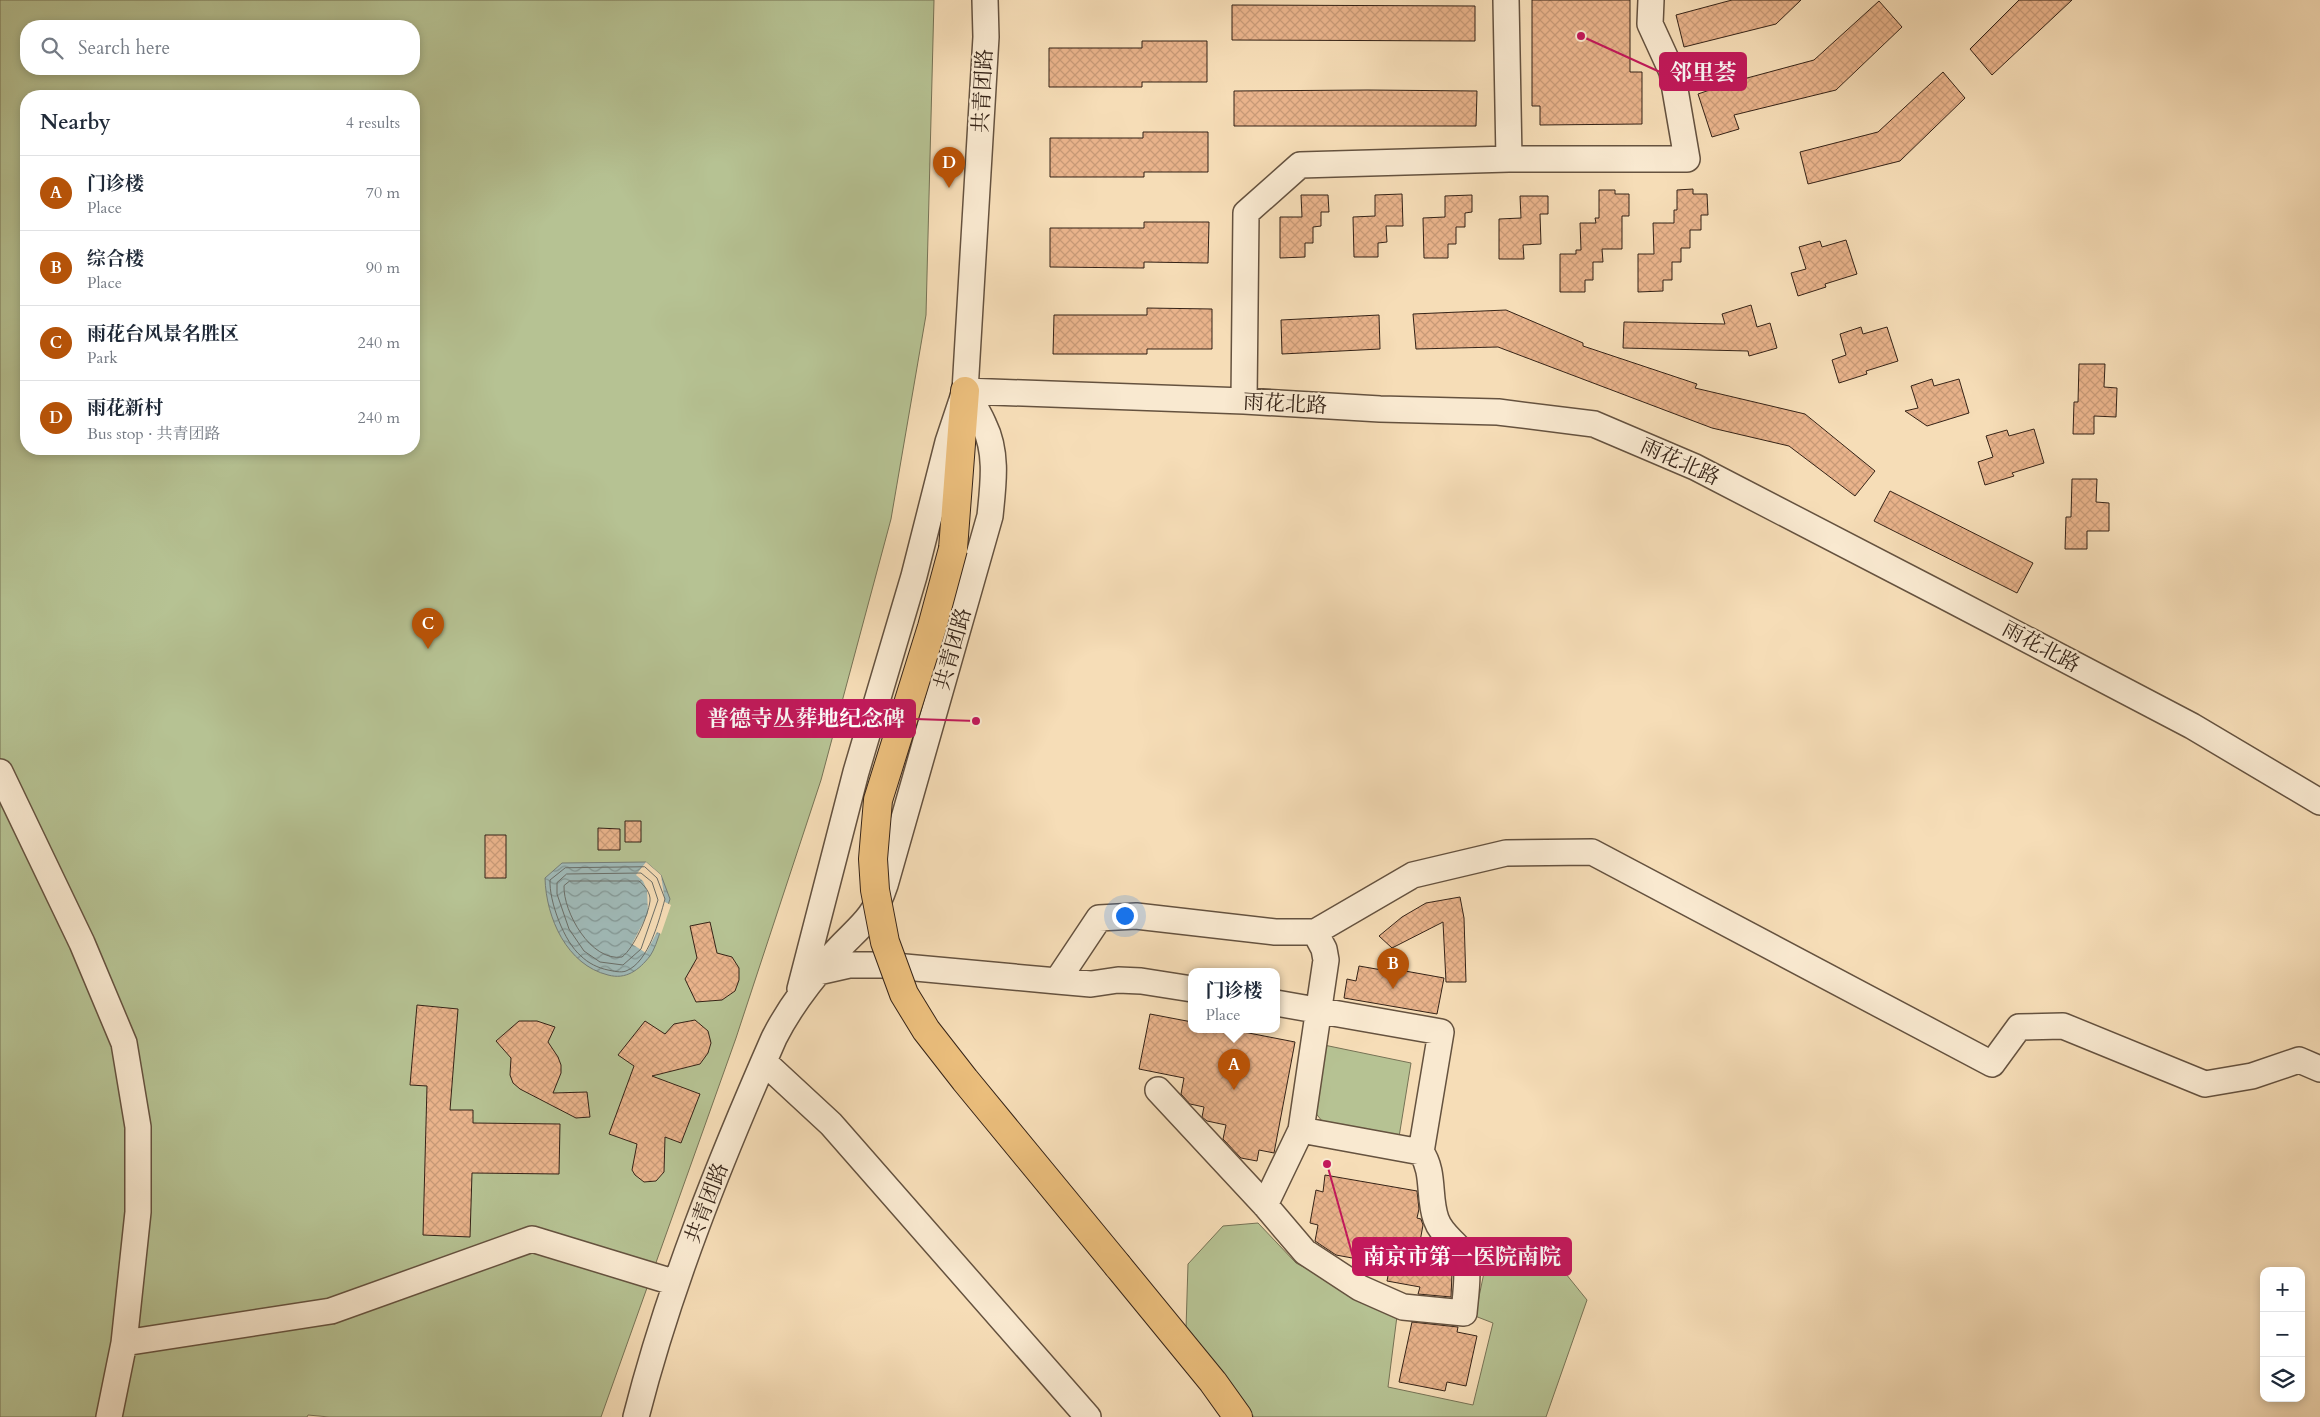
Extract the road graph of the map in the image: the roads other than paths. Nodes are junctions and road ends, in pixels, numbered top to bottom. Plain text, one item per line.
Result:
1 (985, 0) edge
2 (1506, 0) edge
3 (1651, 0) edge
4 (1508, 159) junction
5 (965, 391) junction
6 (1244, 401) junction
7 (0, 772) edge
8 (2320, 802) edge
9 (1315, 932) junction
10 (818, 972) junction
11 (1057, 981) junction
12 (1188, 988) edge
13 (798, 997) junction
14 (1280, 1005) edge
15 (1319, 1010) junction
16 (764, 1062) junction
17 (2320, 1069) edge
18 (1158, 1090) dead end
19 (1301, 1130) junction
20 (1421, 1152) junction
21 (1264, 1205) junction
22 (676, 1284) junction
23 (124, 1344) junction
24 (109, 1417) edge
25 (636, 1417) edge
26 (1088, 1417) edge
27 (1238, 1417) edge

1 - 5 street, 共青团路
2 - 4 street
3 - 4 street
4 - 6 street
5 - 6 street, 雨花北路
5 - 10 street, 共青团路
5 - 13 street, 共青团路
5 - 27 main road, bridge
6 - 8 street, 雨花北路
7 - 23 street
9 - 11 street
9 - 15 street
9 - 17 street
10 - 11 street
10 - 13 street, 共青团路
11 - 12 street
13 - 16 street, 共青团路
14 - 15 street
15 - 19 street
15 - 20 street
16 - 22 street, 共青团路
16 - 26 street
18 - 21 street
19 - 20 street
19 - 21 street
20 - 21 street
22 - 23 street
22 - 25 street, 共青团路
23 - 24 street

